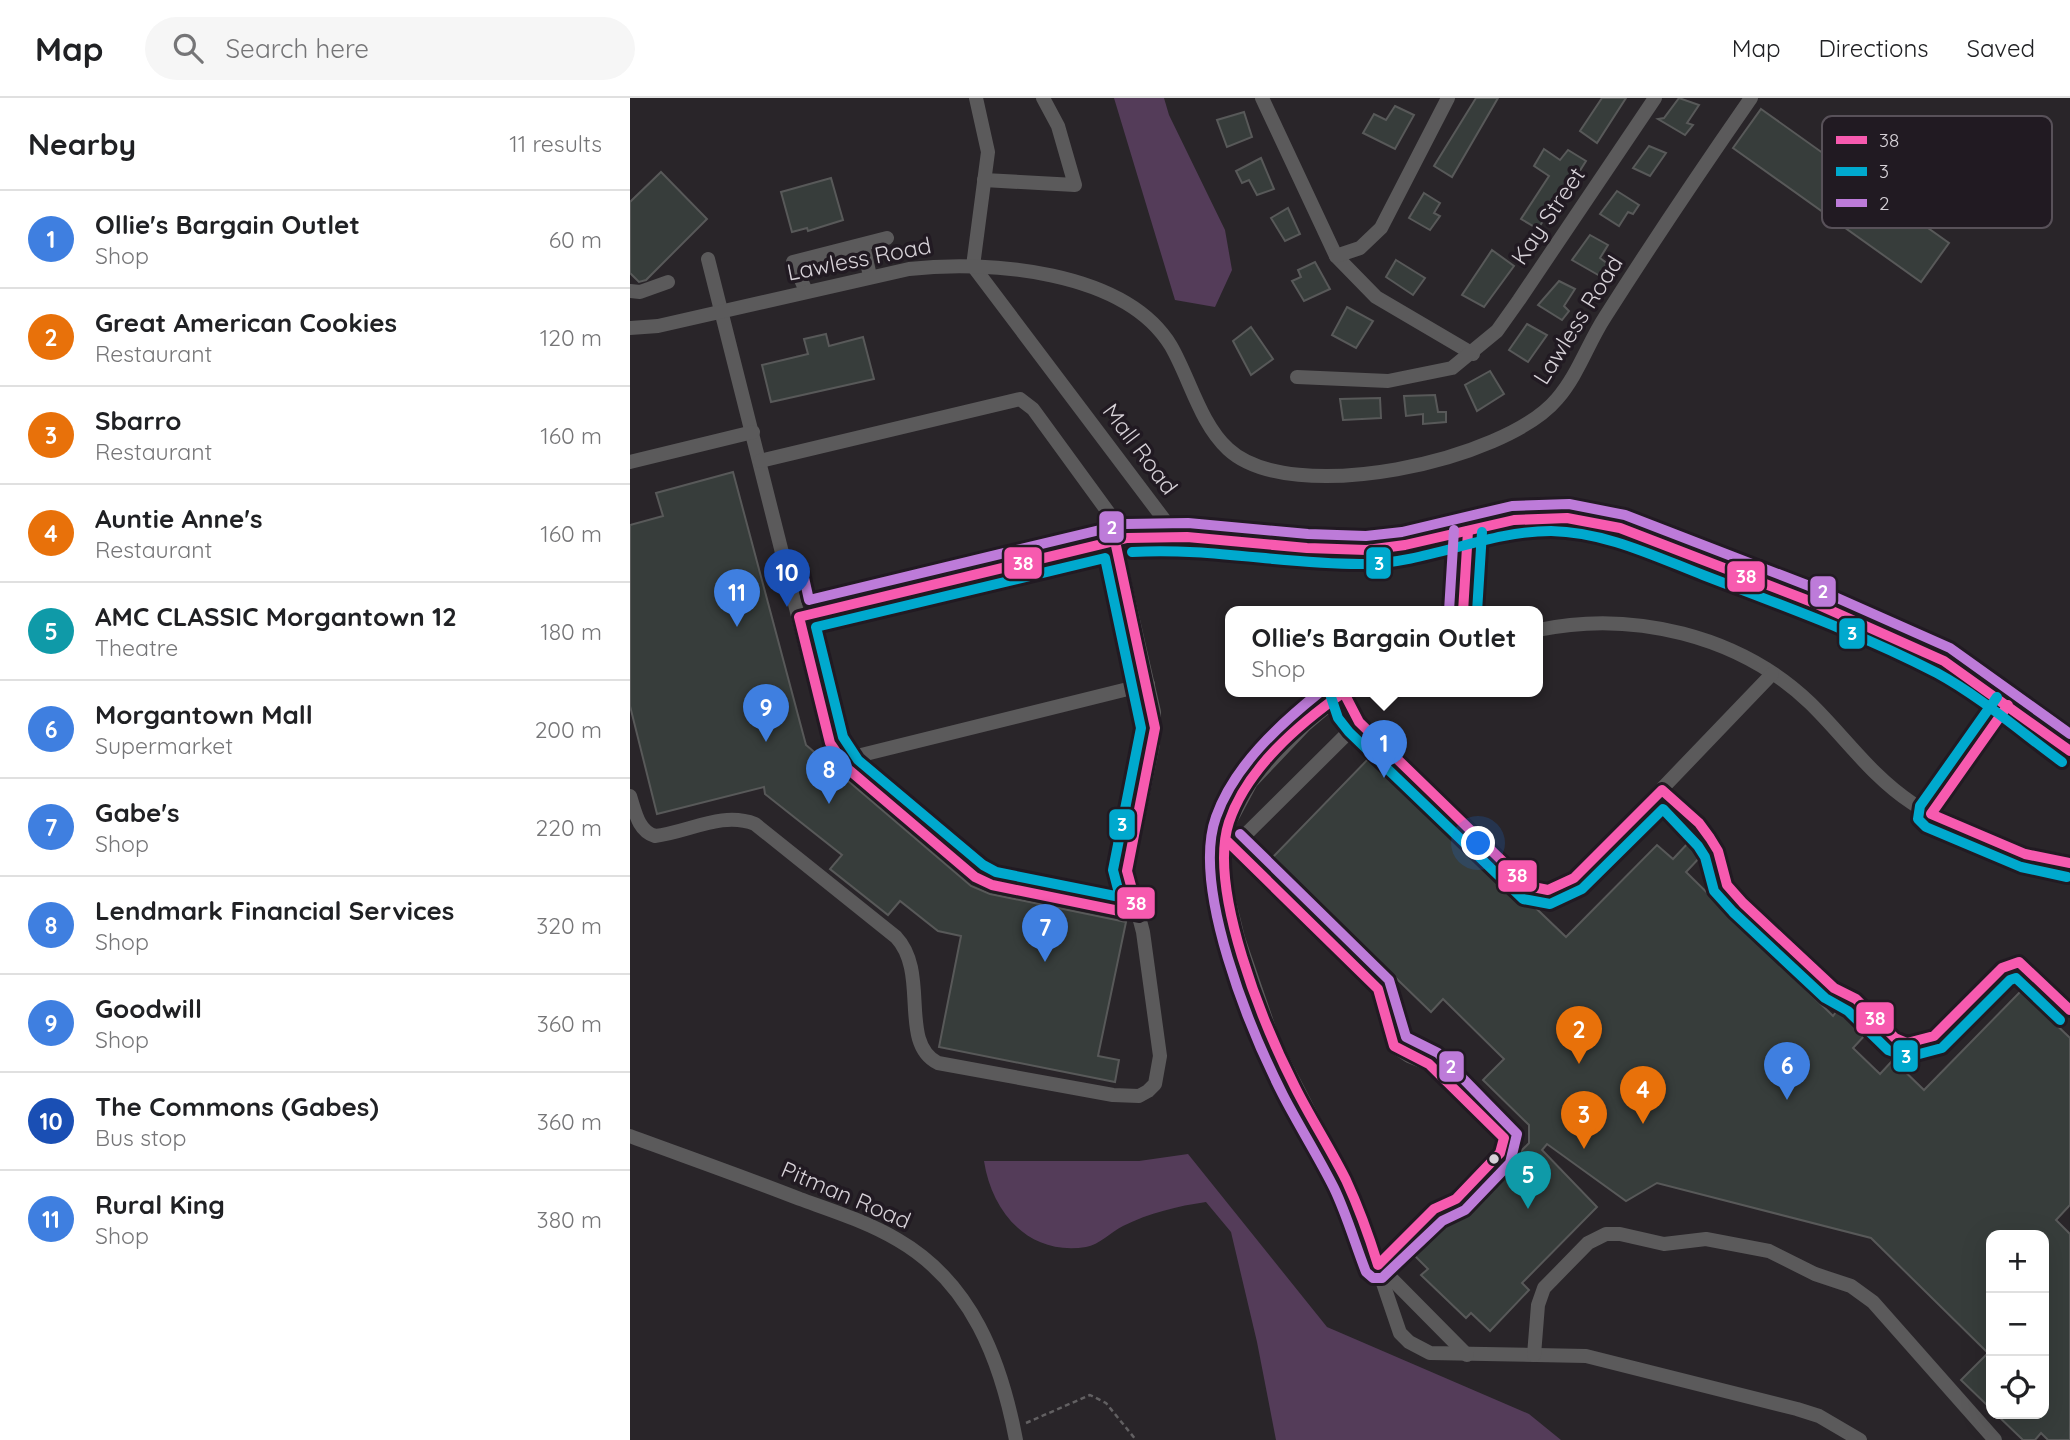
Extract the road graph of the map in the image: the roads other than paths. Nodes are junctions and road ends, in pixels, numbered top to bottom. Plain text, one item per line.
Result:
1 (976, 98) edge
2 (1043, 98) edge
3 (1262, 98) edge
4 (1448, 98) edge
5 (1655, 98) edge
6 (1751, 98) edge
7 (984, 180) junction
8 (887, 238) dead end
9 (863, 245) junction
10 (1336, 256) junction
11 (708, 259) dead end
12 (973, 266) junction
13 (870, 276) junction
14 (668, 282) dead end
15 (630, 291) edge
16 (806, 291) junction
17 (722, 311) junction
18 (630, 328) edge
19 (1473, 354) junction
20 (1297, 377) dead end
21 (753, 432) junction
22 (760, 461) junction
23 (630, 462) edge
24 (1468, 531) junction
25 (1175, 534) junction
26 (1121, 540) junction
27 (1463, 606) edge
28 (799, 617) junction
29 (1543, 629) edge
30 (1772, 674) junction
31 (1148, 684) junction
32 (1338, 697) edge
33 (1346, 697) edge
34 (2008, 705) junction
35 (1359, 722) junction
36 (2070, 751) edge
37 (841, 760) junction
38 (1662, 790) junction
39 (630, 796) edge
40 (1931, 814) junction
41 (1230, 843) junction
42 (2070, 863) edge
43 (1139, 915) junction
44 (2070, 1010) edge
45 (630, 1136) edge
46 (1378, 1265) junction
47 (1467, 1355) junction
48 (1534, 1355) junction
49 (1014, 1433) edge
50 (1860, 1440) edge
51 (1995, 1440) edge

1 - 7 street
2 - 7 street
3 - 10 street
4 - 10 street
5 - 19 street, Kay Street
6 - 12 street, Lawless Road
7 - 12 street
8 - 9 street
9 - 13 street
9 - 16 street
10 - 19 street
11 - 17 street
12 - 13 street, Lawless Road
12 - 25 street, Mall Road
13 - 16 street, Lawless Road
14 - 15 street
16 - 17 street, Lawless Road
17 - 18 street, Lawless Road
17 - 21 street
19 - 20 street, Kay Street
21 - 22 street
21 - 23 street
22 - 26 street
22 - 28 street
24 - 25 street
24 - 27 street
24 - 34 street
25 - 26 street
26 - 28 street
26 - 31 street
28 - 37 street
29 - 30 street
30 - 38 street
30 - 40 street
31 - 37 street
31 - 43 street
32 - 41 street
33 - 35 street
34 - 36 street
34 - 40 street
35 - 38 street
35 - 41 street
37 - 43 street
38 - 44 street
39 - 43 street
40 - 42 street
41 - 46 street
41 - 46 street
45 - 49 street, Pitman Road
46 - 47 street
46 - 47 street
47 - 48 street
48 - 50 street
48 - 51 street

